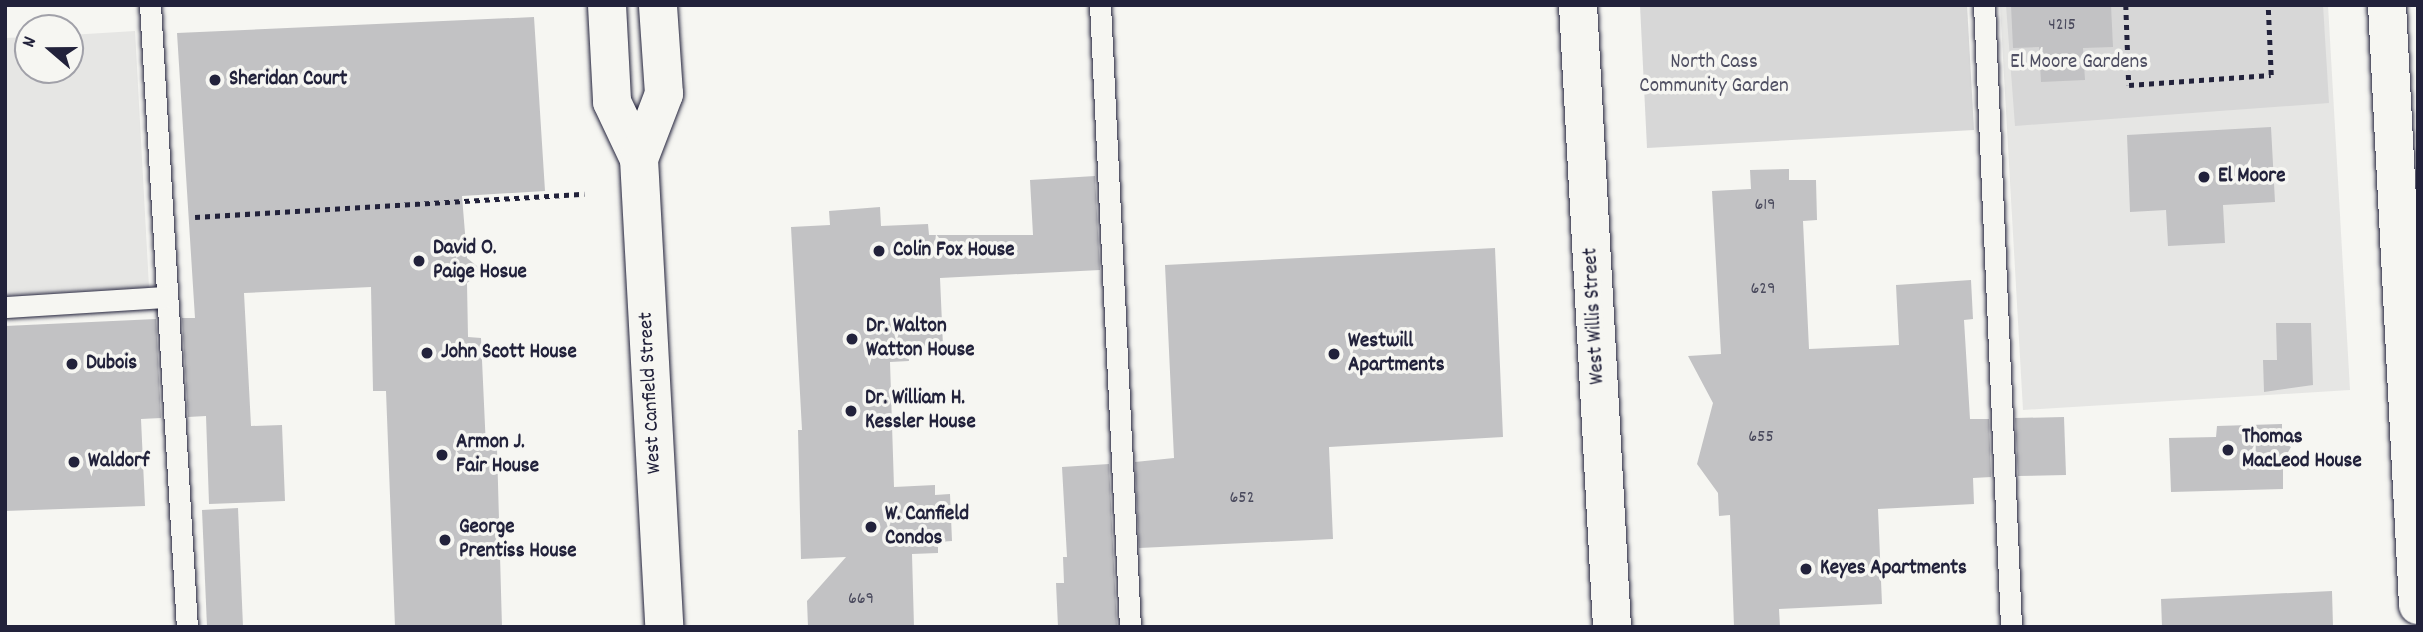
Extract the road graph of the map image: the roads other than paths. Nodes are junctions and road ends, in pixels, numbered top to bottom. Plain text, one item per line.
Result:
1 (150, 5) edge
2 (607, 5) edge
3 (658, 5) edge
4 (1100, 5) edge
5 (1578, 5) edge
6 (1984, 5) edge
7 (2388, 5) edge
8 (639, 159) junction
9 (2410, 277) edge
10 (166, 297) junction
11 (5, 307) edge
12 (2418, 605) edge
13 (187, 627) edge
14 (664, 627) edge
15 (1130, 627) edge
16 (1612, 627) edge
17 (2011, 627) edge

1 - 10 lane
2 - 8 street, West Canfield Street
3 - 8 street, West Canfield Street
4 - 15 lane
5 - 16 street, West Willis Street
6 - 17 lane
7 - 9 street
8 - 14 street, West Canfield Street
9 - 12 street
10 - 11 lane
10 - 13 lane

